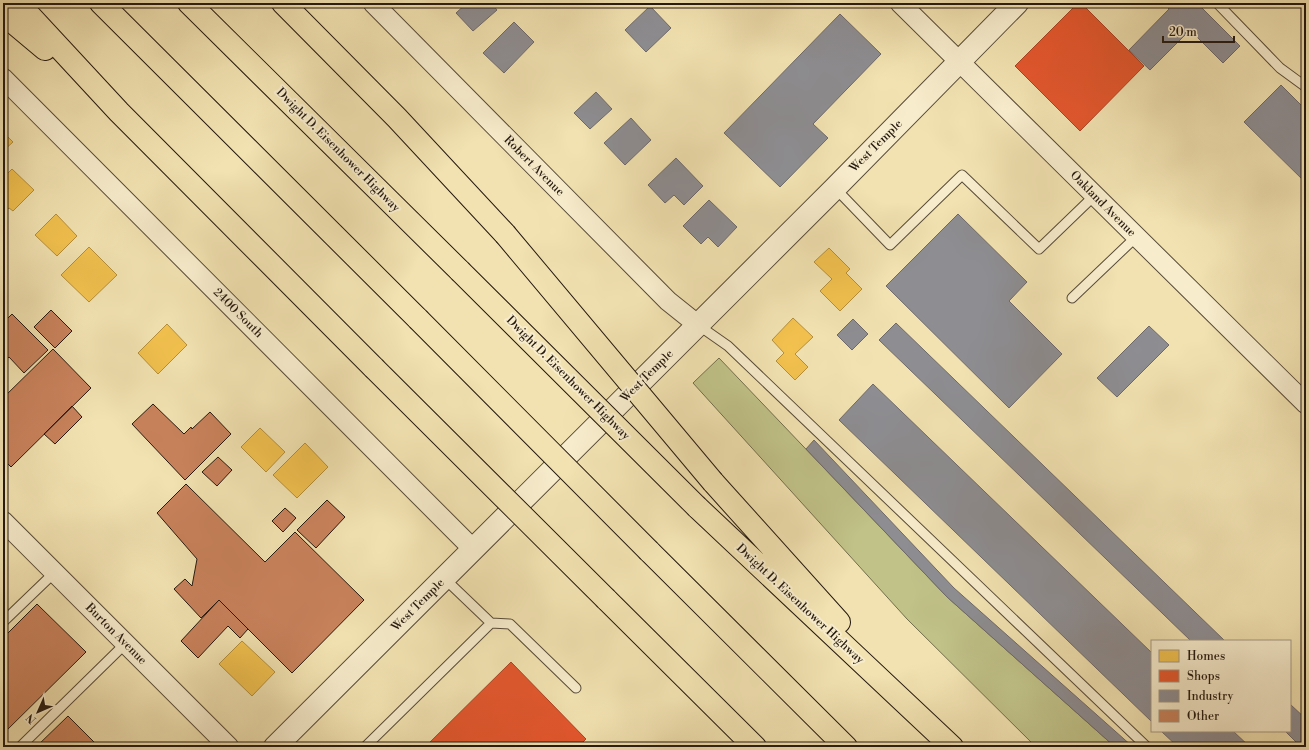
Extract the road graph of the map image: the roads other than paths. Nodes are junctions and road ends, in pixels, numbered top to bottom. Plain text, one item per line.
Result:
1 (18, 3) edge
2 (101, 3) edge
3 (189, 3) edge
4 (283, 3) edge
5 (373, 3) edge
6 (900, 3) edge
7 (1017, 3) edge
8 (1217, 3) edge
9 (3, 14) edge
10 (959, 62) junction
11 (3, 78) edge
12 (1306, 87) edge
13 (119, 112) junction
14 (835, 188) junction
15 (1095, 196) junction
16 (1136, 237) junction
17 (1072, 298) dead end
18 (698, 325) junction
19 (1306, 404) edge
20 (3, 521) edge
21 (473, 549) junction
22 (54, 573) junction
23 (444, 578) junction
24 (3, 622) edge
25 (491, 623) junction
26 (125, 644) junction
27 (576, 688) dead end
28 (946, 741) edge
29 (20, 747) edge
30 (229, 747) edge
31 (275, 747) edge
32 (365, 747) edge
33 (755, 747) edge
34 (846, 747) edge
35 (1147, 747) edge

1 - 13 highway
2 - 34 highway, bridge
3 - 28 highway, Dwight D. Eisenhower Highway, bridge
4 - 28 highway, bridge
5 - 18 street, Robert Avenue
6 - 10 street, Oakland Avenue
7 - 10 street, West Temple
8 - 12 lane
9 - 13 highway
10 - 14 street, West Temple
10 - 15 street, Oakland Avenue
11 - 21 street, 2400 South
13 - 33 highway, bridge
14 - 15 lane
14 - 18 street, West Temple
15 - 16 street, Oakland Avenue
16 - 17 lane
16 - 19 street, Oakland Avenue
18 - 21 street, West Temple
18 - 35 lane
20 - 22 street, Burton Avenue
21 - 23 street, West Temple
22 - 24 lane
22 - 26 street, Burton Avenue
23 - 25 lane
23 - 31 street, West Temple
25 - 27 lane
25 - 32 lane
26 - 29 lane
26 - 30 street, Burton Avenue

